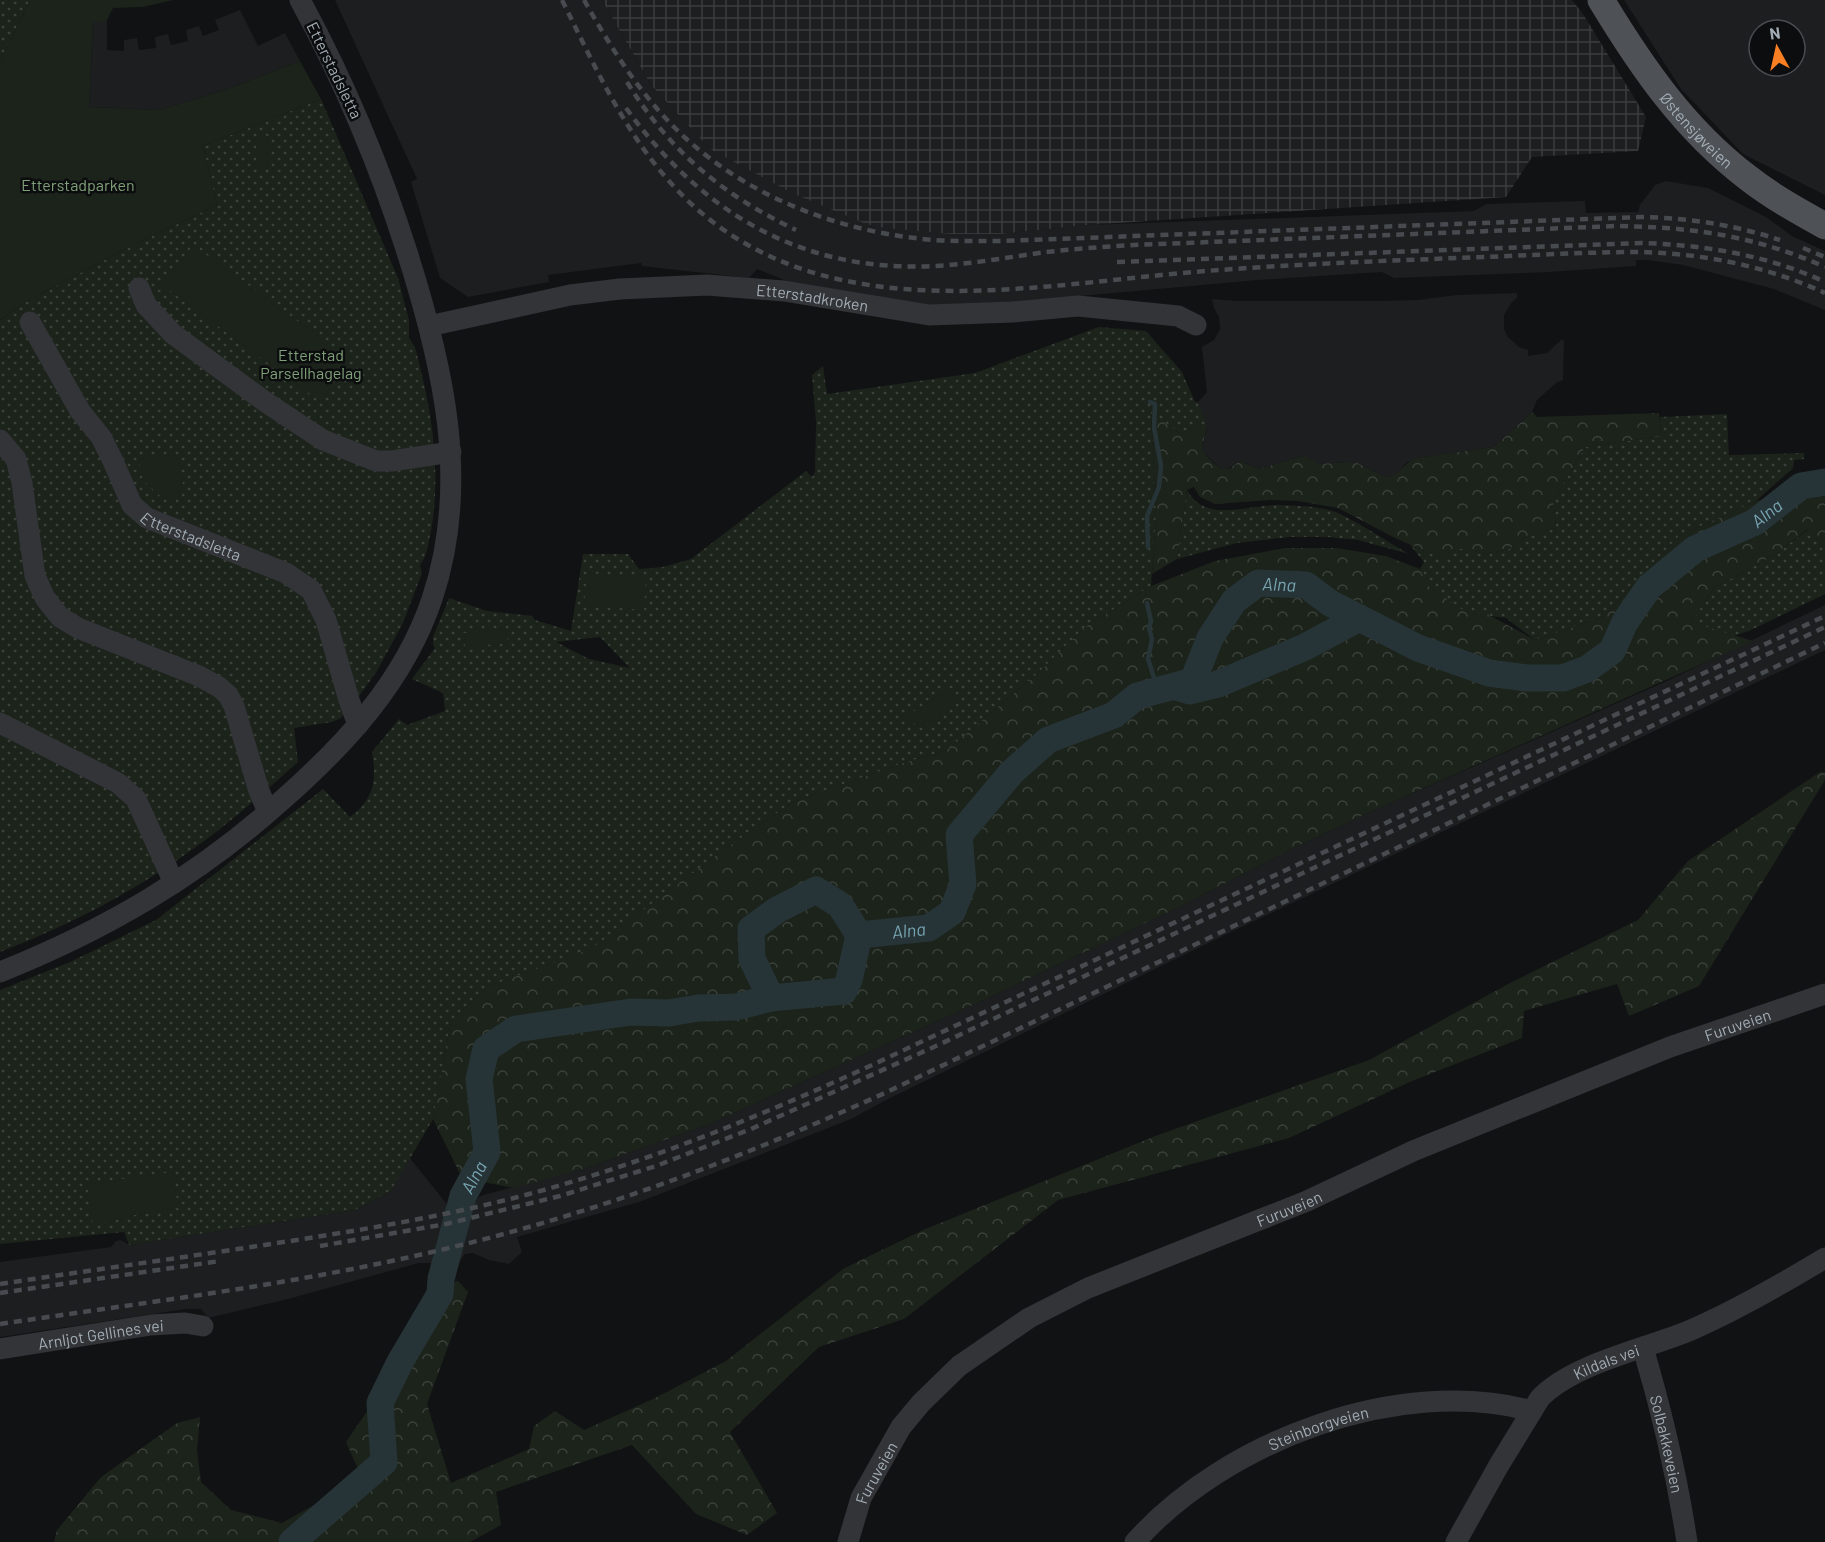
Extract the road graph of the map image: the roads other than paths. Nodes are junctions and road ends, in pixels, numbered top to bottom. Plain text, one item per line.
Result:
1 (300, 0) edge
2 (1601, 0) edge
3 (1825, 226) edge
4 (139, 288) dead end
5 (30, 322) dead end
6 (429, 326) junction
7 (1196, 326) dead end
8 (0, 440) edge
9 (451, 452) junction
10 (0, 723) edge
11 (358, 725) junction
12 (268, 813) junction
13 (174, 884) junction
14 (0, 972) edge
15 (1825, 994) edge
16 (1825, 1258) edge
17 (203, 1326) dead end
18 (1643, 1348) junction
19 (0, 1349) edge
20 (1532, 1411) junction
21 (848, 1542) edge
22 (1136, 1542) edge
23 (1456, 1542) edge
24 (1687, 1542) edge

1 - 6 street, Etterstadsletta
2 - 3 main road, Østensjøveien
4 - 9 street
5 - 11 street, Etterstadsletta
6 - 7 street, Etterstadkroken
6 - 9 street, Etterstadsletta
8 - 12 street
9 - 11 street, Etterstadsletta
10 - 13 street
11 - 12 street, Etterstadsletta
12 - 13 street, Etterstadsletta
13 - 14 street, Etterstadsletta
15 - 21 street, Furuveien
16 - 18 street, Kildals vei
17 - 19 street, Arnljot Gellines vei
18 - 20 street, Kildals vei
18 - 24 street, Solbakkeveien
20 - 22 street, Steinborgveien
20 - 23 street, Kildals vei

